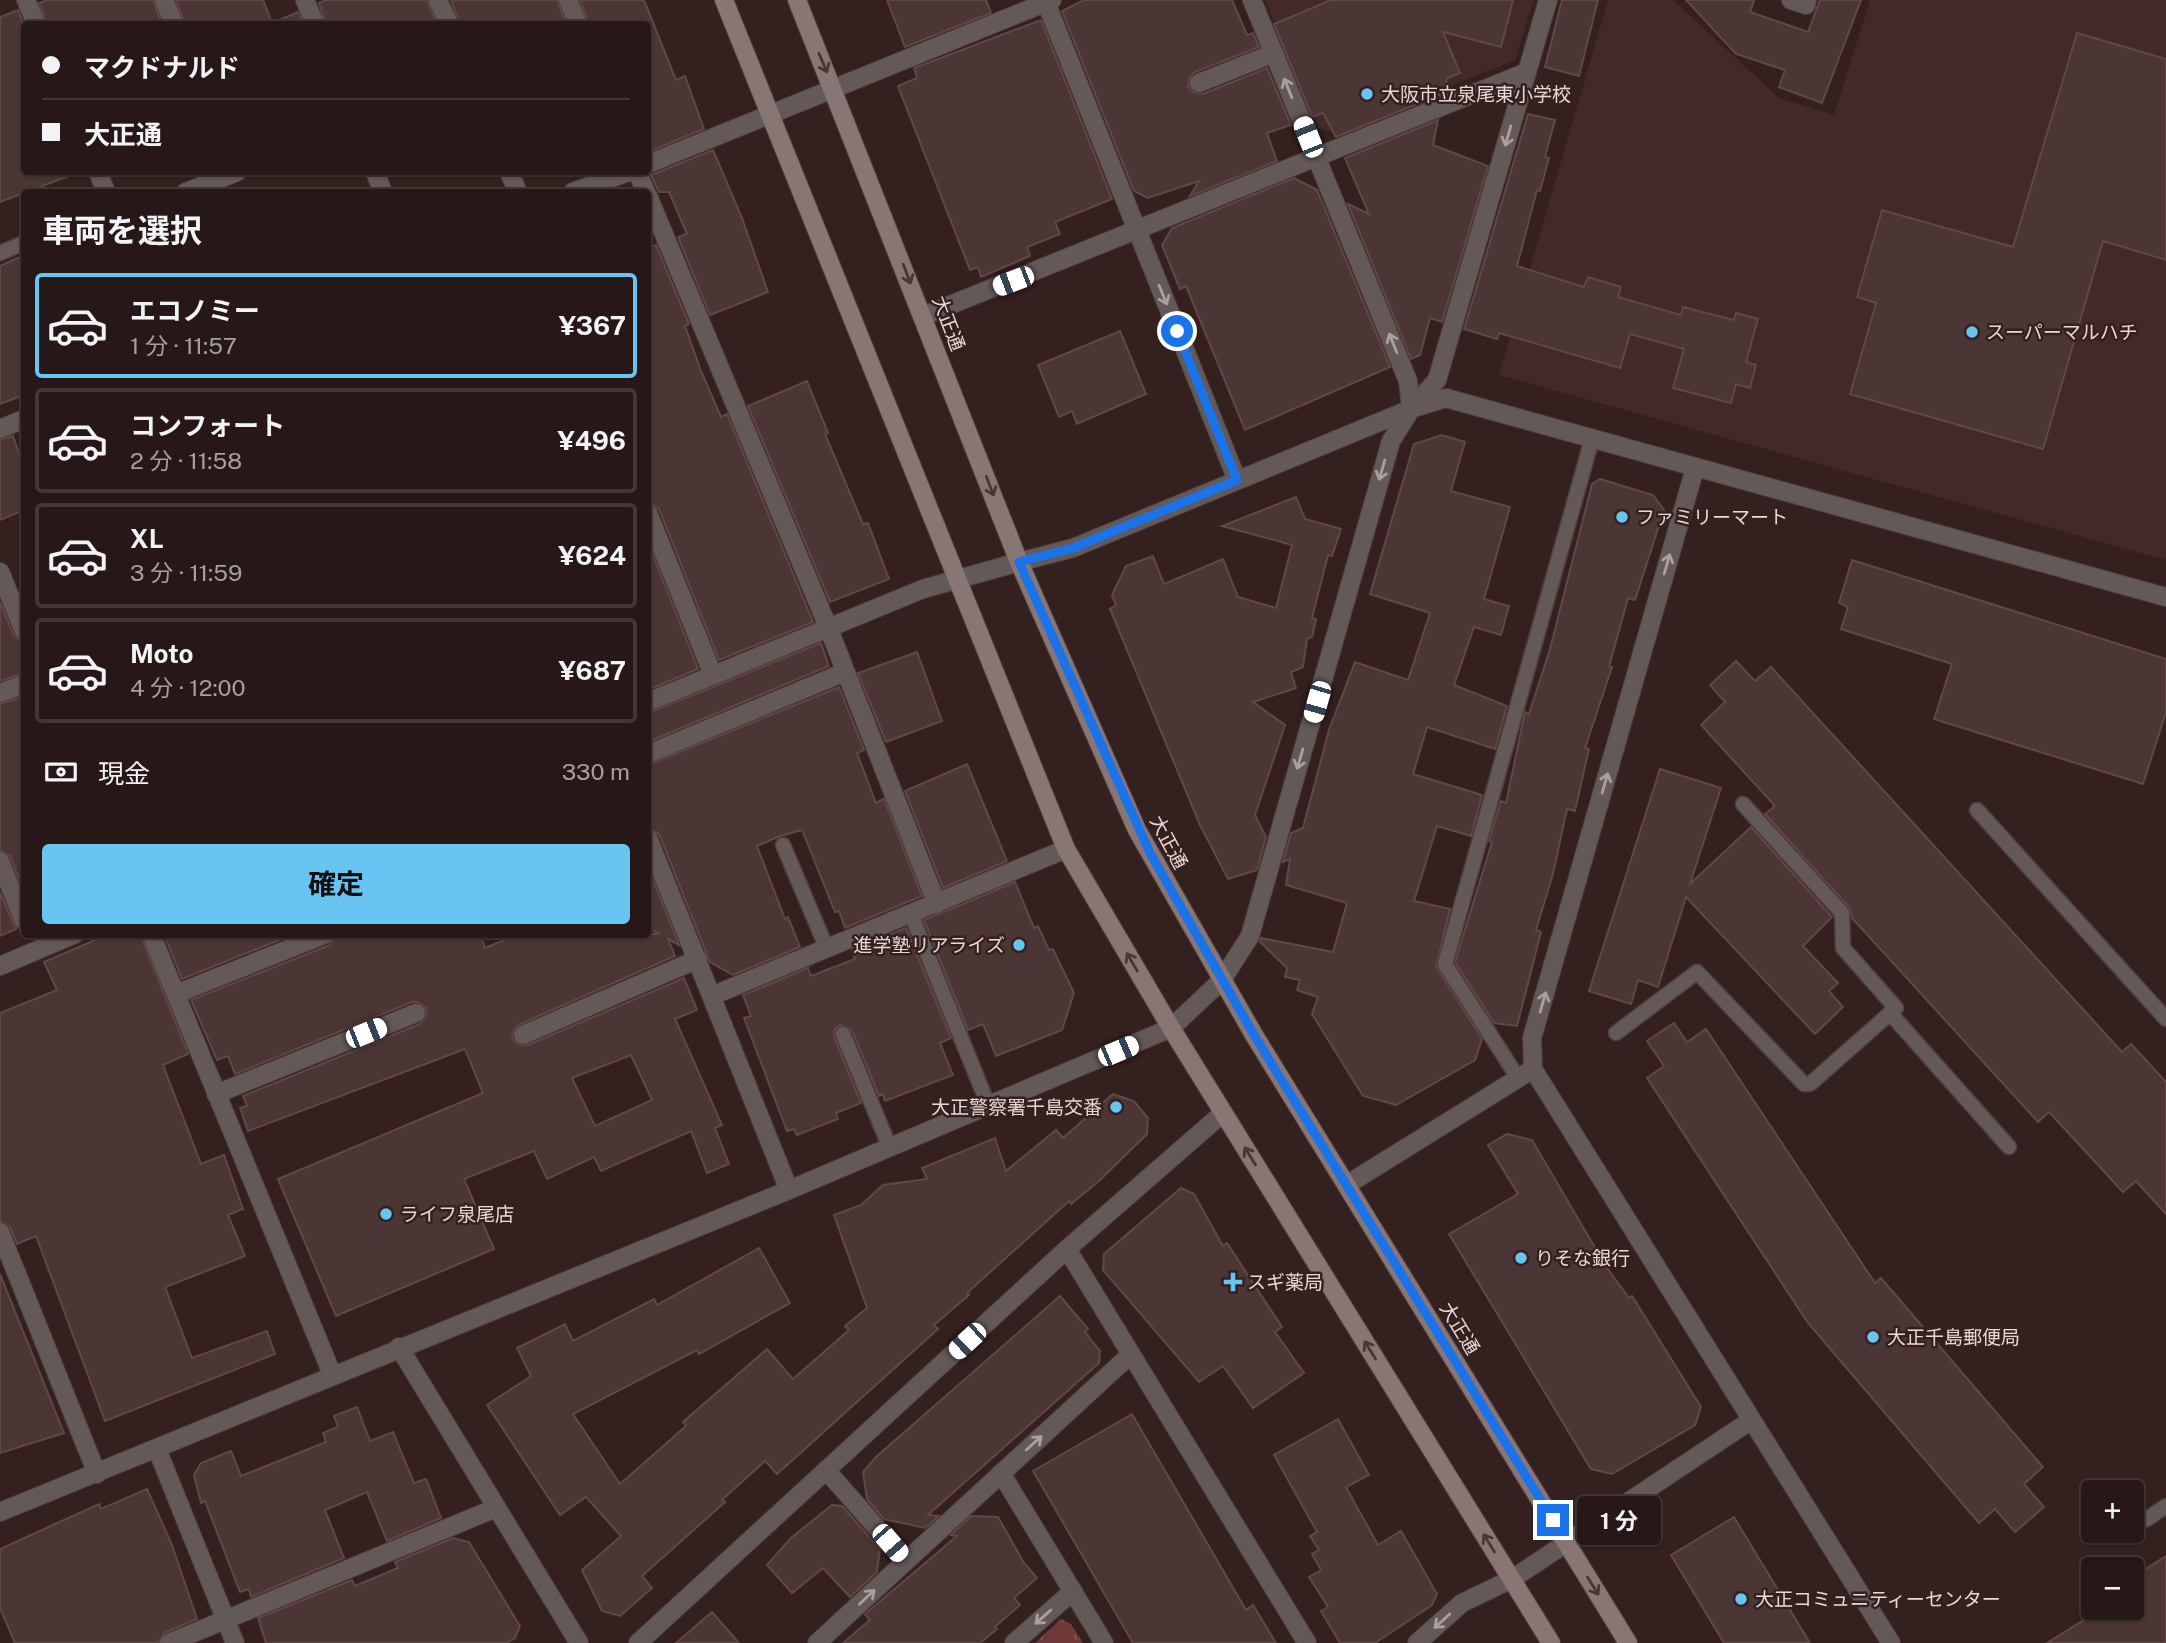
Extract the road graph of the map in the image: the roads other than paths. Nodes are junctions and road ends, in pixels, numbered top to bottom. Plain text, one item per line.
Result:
1 (26, 0) edge
2 (164, 0) edge
3 (305, 0) edge
4 (439, 0) edge
5 (568, 0) edge
6 (724, 0) edge
7 (797, 0) edge
8 (1252, 0) edge
9 (1548, 0) edge
10 (1791, 0) edge
11 (1807, 0) edge
12 (1048, 1) edge
13 (35, 21) edge
14 (173, 21) edge
15 (314, 21) edge
16 (448, 21) edge
17 (577, 21) edge
18 (1274, 53) junction
19 (1527, 72) junction
20 (1199, 83) dead end
21 (834, 89) junction
22 (769, 115) junction
23 (1317, 158) junction
24 (651, 163) edge
25 (227, 175) edge
26 (620, 175) edge
27 (193, 189) edge
28 (581, 189) edge
29 (651, 204) edge
30 (1138, 231) junction
31 (21, 244) edge
32 (0, 253) edge
33 (923, 316) junction
34 (1411, 408) junction
35 (21, 420) edge
36 (0, 429) edge
37 (1592, 439) junction
38 (1695, 468) junction
39 (1237, 480) junction
40 (651, 520) edge
41 (1019, 562) junction
42 (0, 572) edge
43 (957, 579) junction
44 (2166, 597) edge
45 (21, 624) edge
46 (828, 627) junction
47 (845, 671) junction
48 (713, 675) junction
49 (21, 685) edge
50 (0, 693) edge
51 (651, 701) edge
52 (651, 753) edge
53 (1743, 804) dead end
54 (1977, 810) dead end
55 (651, 845) edge
56 (783, 845) dead end
57 (1066, 849) junction
58 (0, 861) edge
59 (937, 904) junction
60 (21, 914) edge
61 (911, 914) junction
62 (56, 938) edge
63 (153, 938) edge
64 (316, 938) edge
65 (33, 943) edge
66 (827, 949) junction
67 (698, 959) junction
68 (0, 966) edge
69 (1222, 980) junction
70 (176, 994) junction
71 (713, 995) junction
72 (416, 1013) dead end
73 (1890, 1013) junction
74 (2166, 1019) edge
75 (1171, 1028) junction
76 (1616, 1033) dead end
77 (843, 1034) dead end
78 (523, 1035) dead end
79 (1525, 1074) junction
80 (216, 1094) junction
81 (989, 1107) junction
82 (1223, 1113) junction
83 (890, 1147) junction
84 (2009, 1147) dead end
85 (1348, 1184) junction
86 (789, 1189) junction
87 (0, 1232) edge
88 (1067, 1249) junction
89 (399, 1347) junction
90 (1130, 1355) junction
91 (332, 1374) junction
92 (1750, 1421) junction
93 (157, 1449) junction
94 (826, 1470) junction
95 (1001, 1473) junction
96 (97, 1474) junction
97 (2166, 1506) edge
98 (496, 1508) junction
99 (0, 1512) edge
100 (2144, 1520) edge
101 (1566, 1542) junction
102 (906, 1561) junction
103 (1511, 1579) junction
104 (1073, 1591) junction
105 (226, 1619) junction
106 (575, 1642) edge
107 (169, 1643) edge
108 (235, 1643) edge
109 (638, 1643) edge
110 (817, 1643) edge
111 (1014, 1643) edge
112 (1104, 1643) edge
113 (1307, 1643) edge
114 (1417, 1643) edge
115 (1551, 1643) edge
116 (1628, 1643) edge
117 (1891, 1643) edge

1 - 13 street
2 - 14 street
3 - 15 street
4 - 16 street
5 - 17 street
6 - 22 main road
7 -> 21 main road, 大正通
8 - 18 street
9 - 19 street
10 - 11 street
12 - 21 street
12 - 30 street
18 - 20 street
23 -> 18 street
19 - 23 street
19 -> 34 street
21 - 22 street
21 -> 33 main road, 大正通
22 - 24 street
22 - 43 main road
23 - 30 street
34 -> 23 street
25 - 27 street
26 - 28 street
29 - 46 street
30 - 33 street
30 -> 39 street
31 - 32 lane
33 -> 41 main road, 大正通
34 - 37 street
34 - 39 street
34 -> 69 street
35 - 36 street
37 - 38 street
37 - 79 lane
38 - 44 street
79 -> 38 street
39 - 41 street
40 - 48 street
41 - 43 street
41 - 69 main road, 大正通
42 - 45 street
43 - 46 street
43 - 57 main road
46 - 47 street
46 - 48 street
47 - 52 street
47 - 59 street
48 - 51 street
49 - 50 street
53 - 73 lane
54 - 74 lane
55 - 67 street
56 - 66 lane
57 - 59 street
75 -> 57 main road
58 - 60 street
59 - 61 street
61 - 66 street
61 - 81 lane
62 - 65 street
63 - 70 street
64 - 70 street
65 - 68 street
66 - 71 street
67 - 71 street
67 - 78 street
69 - 75 street
69 - 85 main road, 大正通
70 - 80 street
71 - 86 street
72 - 80 street
73 - 76 lane
73 - 84 lane
75 - 81 street
75 - 82 main road
77 - 83 lane
79 - 85 street
79 - 92 street
80 - 91 street
81 - 83 street
82 - 88 street
103 -> 82 main road
83 - 86 street
85 - 101 main road, 大正通
86 - 89 street
87 - 96 street
88 - 90 street
88 - 94 street
89 - 91 street
89 - 98 street
95 -> 90 street
90 - 113 street
91 - 93 street
92 - 101 street
92 - 117 street
93 - 96 street
93 - 105 street
94 - 102 street
94 - 109 street
95 - 102 street
95 - 104 street
96 - 99 street
97 - 100 lane
98 - 105 street
98 - 106 street
101 - 103 street
101 -> 116 main road, 大正通
110 -> 102 street
103 -> 114 street
103 - 115 main road
104 -> 111 street
104 - 112 street
105 - 107 street
105 - 108 street

